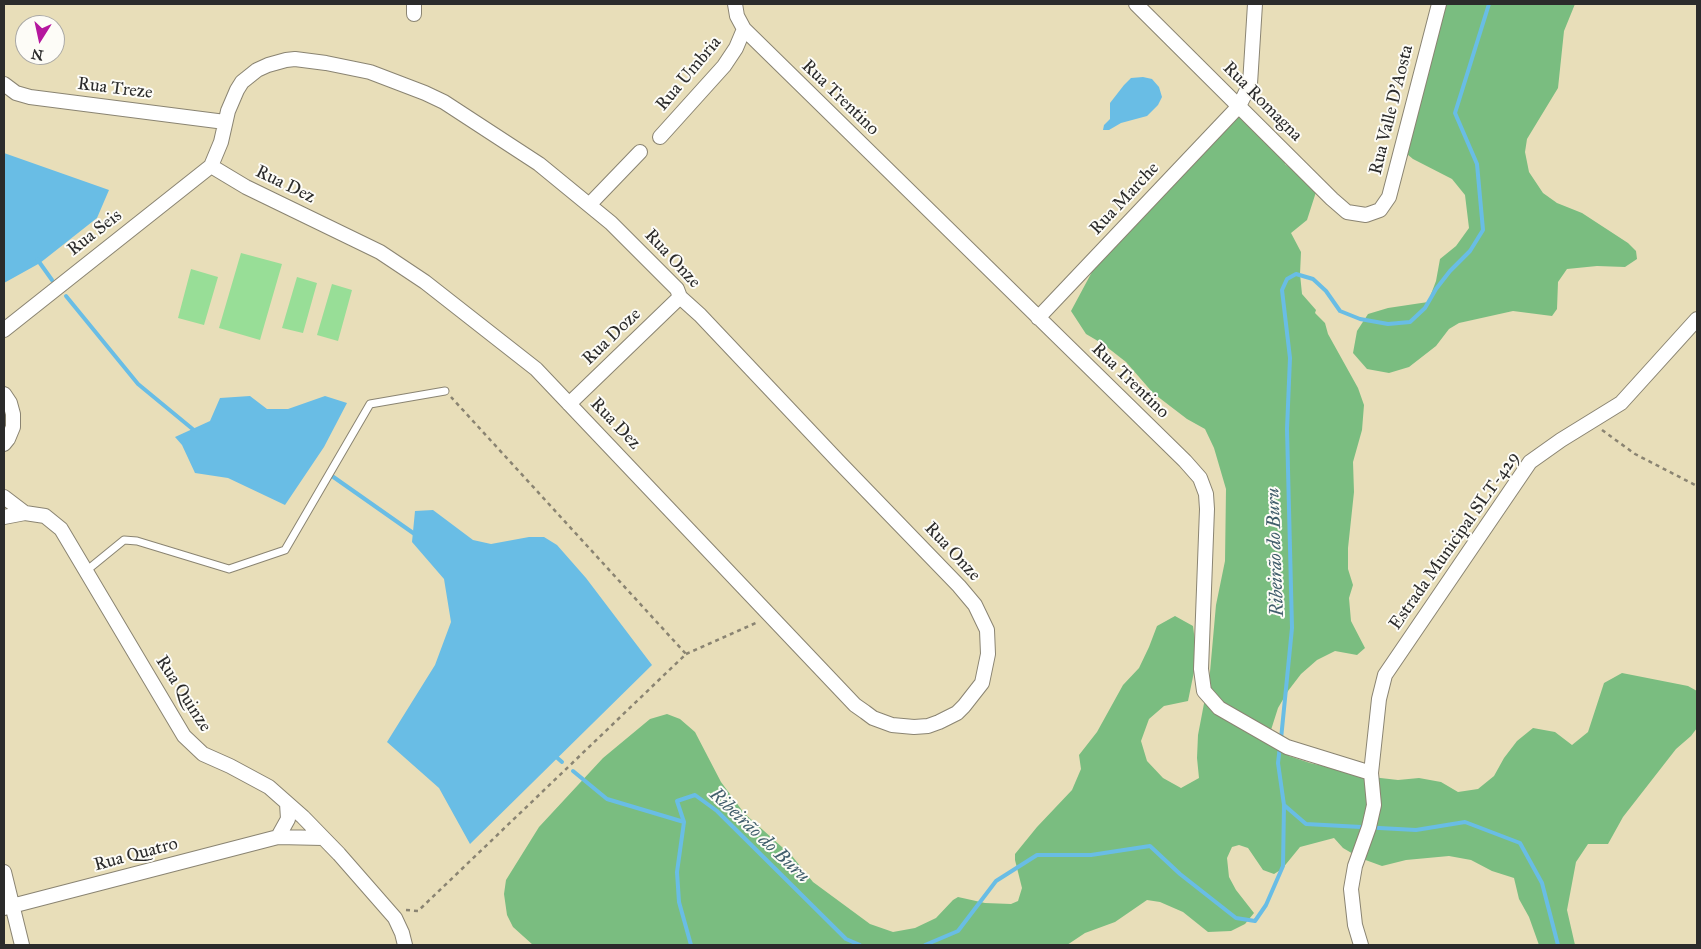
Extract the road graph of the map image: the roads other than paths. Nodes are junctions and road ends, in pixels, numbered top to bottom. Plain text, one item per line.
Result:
1 (735, 4) edge
2 (1136, 4) edge
3 (1255, 4) edge
4 (1439, 4) edge
5 (744, 30) junction
6 (4, 84) edge
7 (1239, 106) junction
8 (225, 122) junction
9 (660, 137) dead end
10 (640, 152) dead end
11 (211, 166) junction
12 (589, 205) junction
13 (1366, 216) joint
14 (680, 297) junction
15 (1038, 318) junction
16 (1697, 319) edge
17 (4, 330) edge
18 (445, 391) road end
19 (4, 394) edge
20 (569, 404) junction
21 (4, 444) edge
22 (4, 497) edge
23 (25, 513) junction
24 (4, 517) edge
25 (86, 571) junction
26 (957, 713) joint
27 (1371, 773) junction
28 (287, 803) junction
29 (278, 837) junction
30 (323, 838) junction
31 (4, 872) edge
32 (8, 907) edge
33 (22, 945) edge
34 (405, 945) edge
35 (1361, 945) edge

1 - 5 street, Rua Umbria
2 - 7 street, Rua Romagna
3 - 7 street, Rua Marche
4 - 13 street, Rua Valle D'Aosta
5 - 9 street, Rua Umbria
5 - 15 street, Rua Trentino
6 - 8 street, Rua Treze
7 - 13 street, Rua Romagna
7 - 15 street, Rua Marche
8 - 11 street, Rua Onze
8 - 12 street, Rua Onze
10 - 12 street
11 - 17 street, Rua Seis
11 - 20 street, Rua Dez
12 - 14 street, Rua Onze
14 - 20 street, Rua Doze
14 - 26 street, Rua Onze
15 - 27 street, Rua Trentino
16 - 27 street, Estrada Municipal SLT-429
18 - 25 lane
19 - 21 street
20 - 26 street, Rua Dez
22 - 23 street
23 - 24 street
23 - 25 street, Rua Quinze
25 - 28 street, Rua Quinze
27 - 35 street, Estrada Municipal SLT-429
28 - 29 street
28 - 30 street, Rua Quinze
29 - 30 street, Rua Quatro
29 - 32 street, Rua Quatro
30 - 34 street, Rua Quinze
31 - 32 street
32 - 33 street

